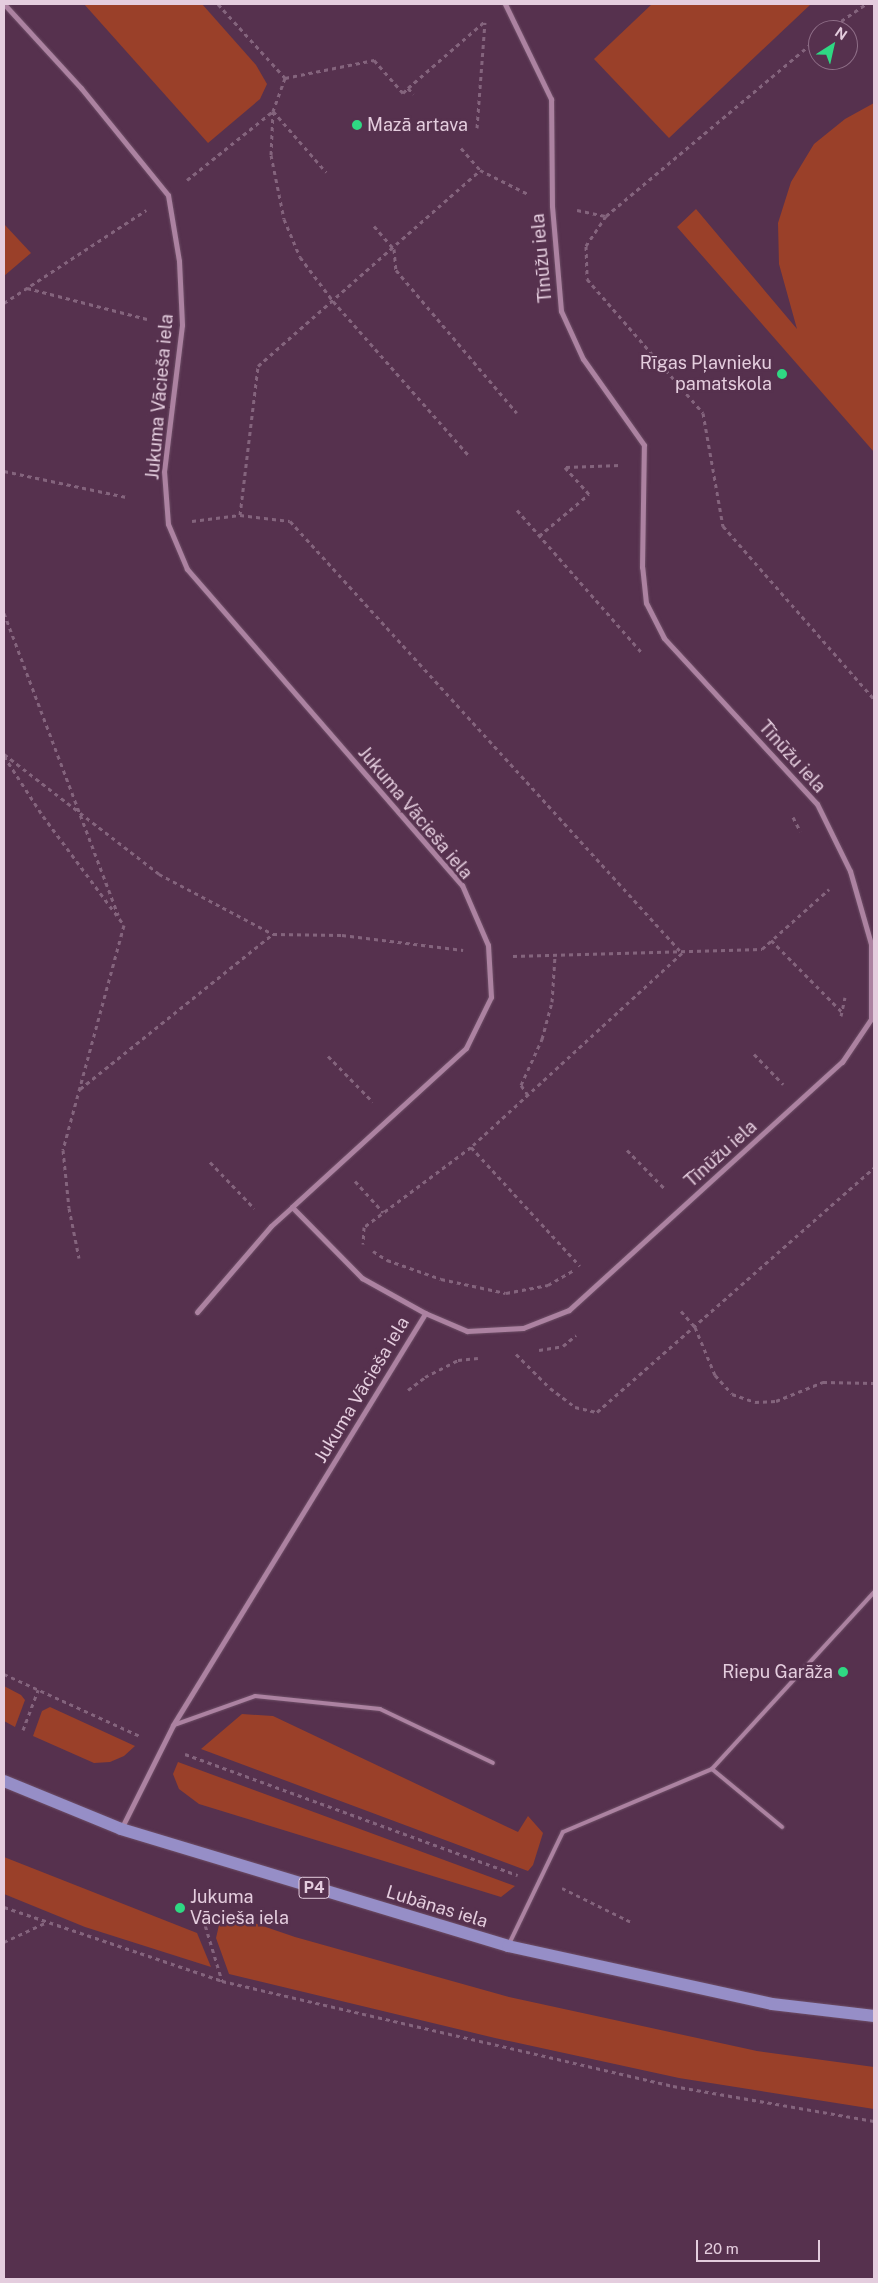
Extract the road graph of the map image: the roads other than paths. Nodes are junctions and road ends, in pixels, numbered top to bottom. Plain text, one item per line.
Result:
1 (4, 4) edge
2 (505, 4) edge
3 (292, 1207) junction
4 (197, 1312) dead end
5 (425, 1313) junction
6 (874, 1592) edge
7 (173, 1725) junction
8 (493, 1764) dead end
9 (712, 1769) junction
10 (4, 1780) edge
11 (782, 1827) dead end
12 (121, 1829) junction
13 (508, 1946) junction
14 (874, 2016) edge

1 - 3 street, Jukuma Vācieša iela
2 - 5 street, Tīnūžu iela
3 - 4 street
3 - 5 street, Jukuma Vācieša iela
5 - 7 street, Jukuma Vācieša iela
6 - 9 lane
7 - 8 lane
7 - 12 street, Jukuma Vācieša iela
9 - 11 lane
9 - 13 lane
10 - 12 main road, Lubānas iela / P4
12 - 13 main road, Lubānas iela / P4
13 - 14 main road, Lubānas iela / P4

